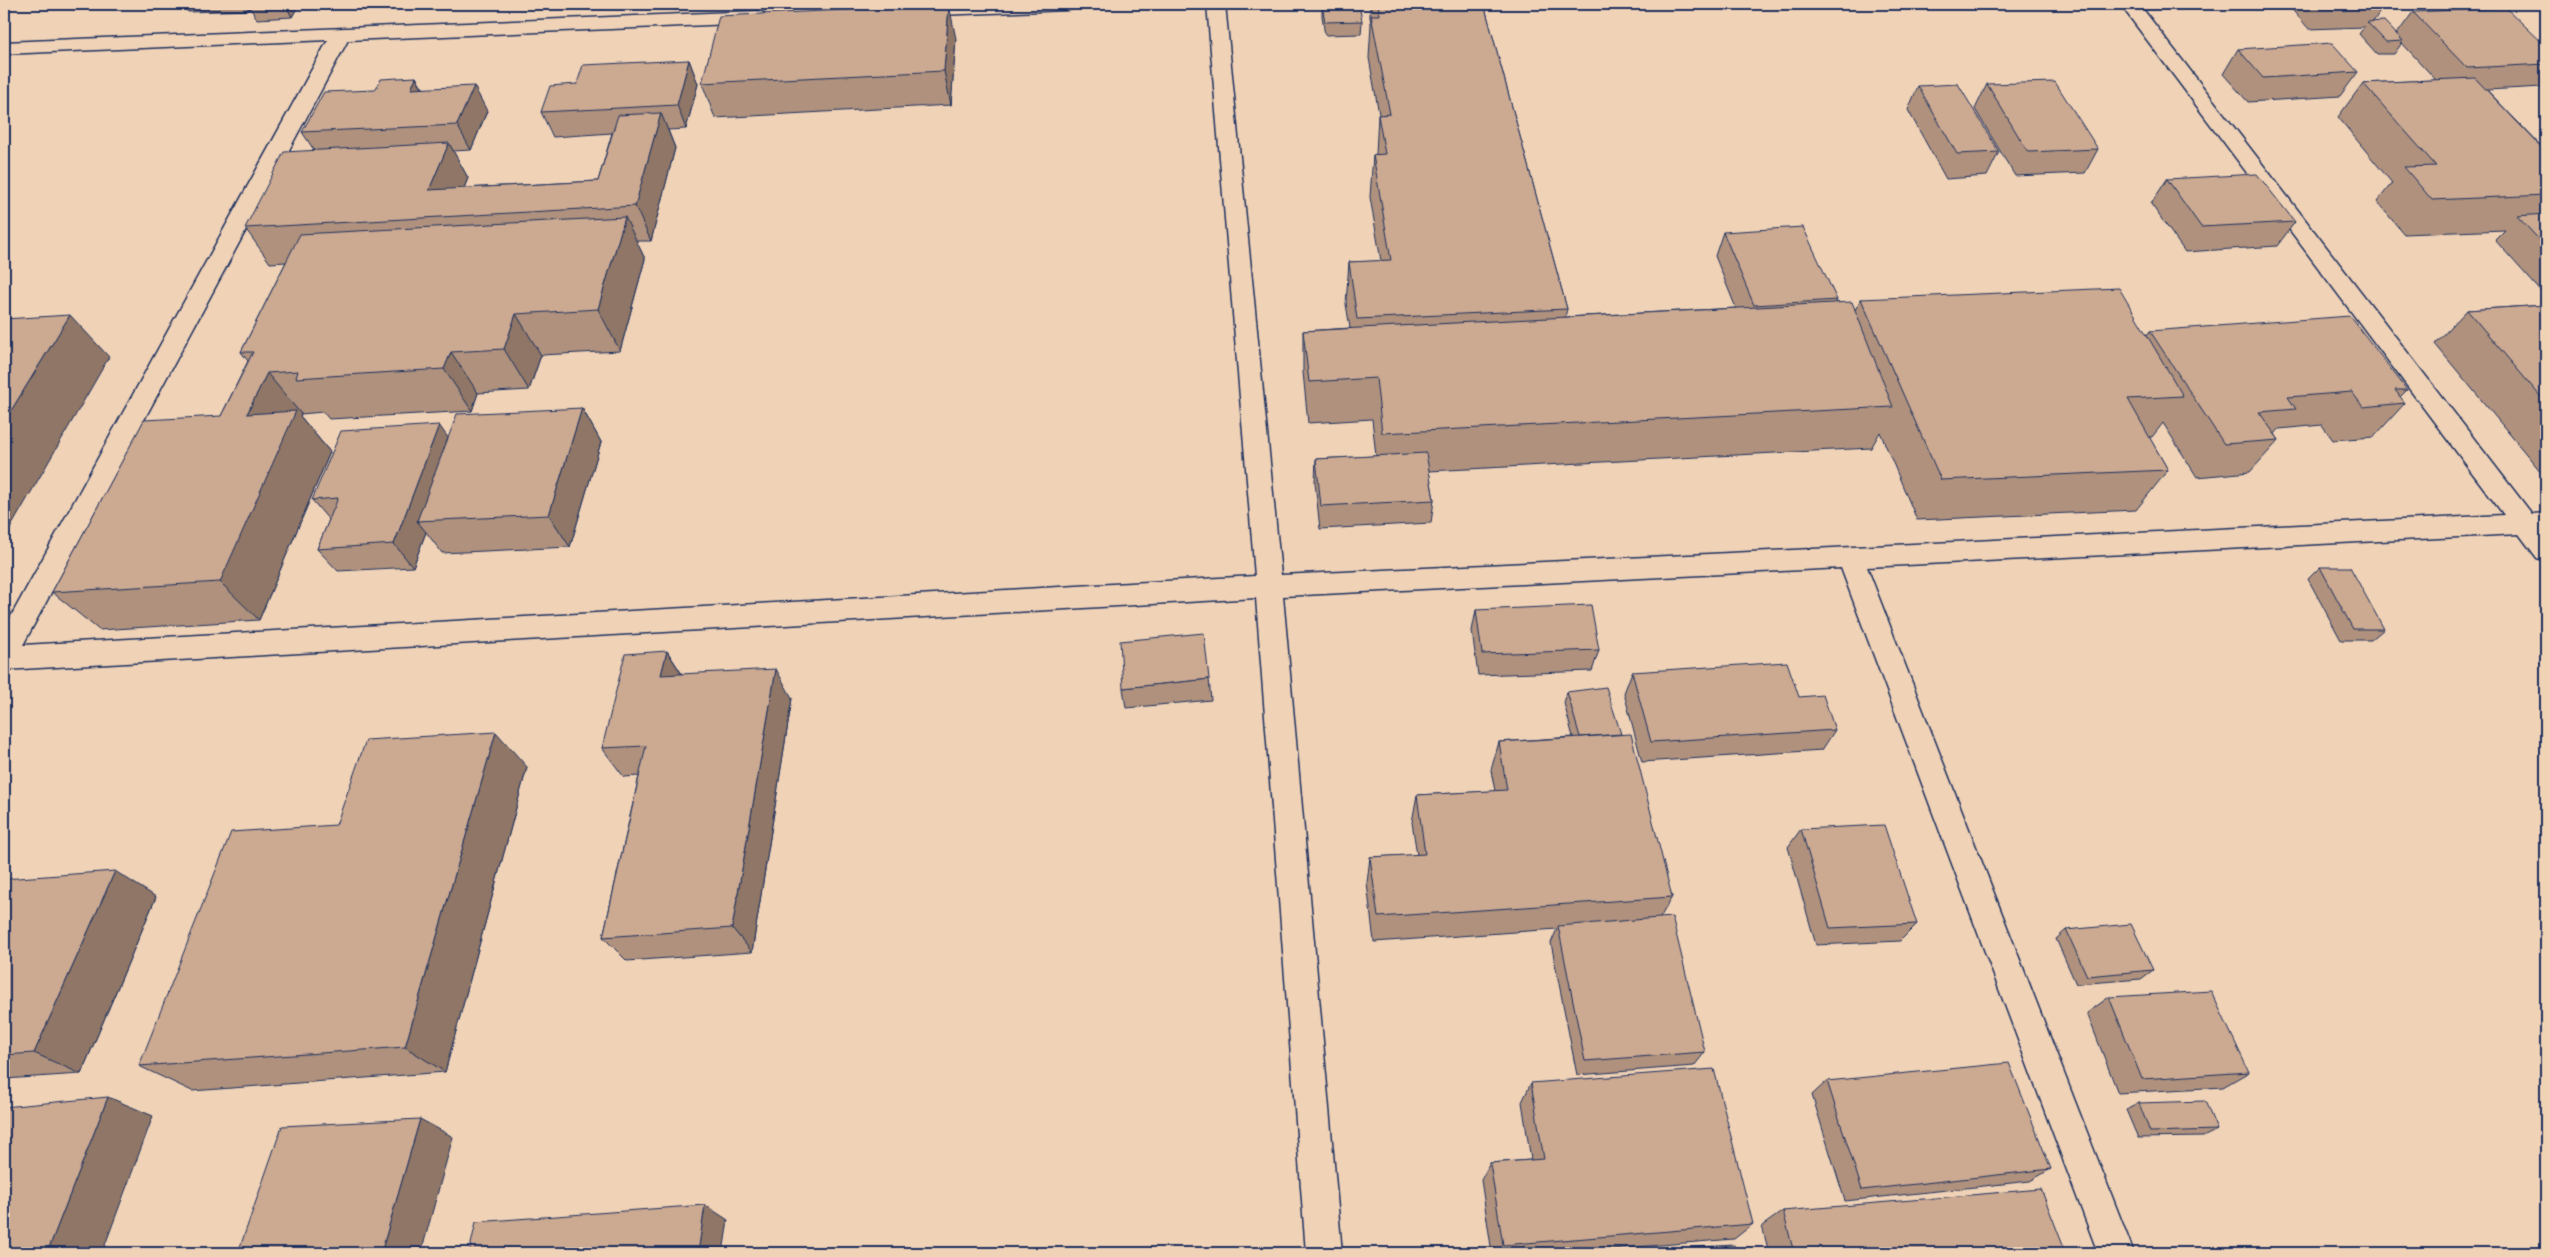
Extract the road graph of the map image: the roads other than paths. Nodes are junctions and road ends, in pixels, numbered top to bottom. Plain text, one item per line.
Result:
1 (1068, 4) edge
2 (1216, 4) edge
3 (2129, 4) edge
4 (889, 11) edge
5 (779, 16) edge
6 (341, 34) junction
7 (4, 48) edge
8 (2536, 524) edge
9 (2546, 551) edge
10 (1850, 557) junction
11 (1269, 586) junction
12 (4, 657) edge
13 (1324, 1253) edge
14 (2116, 1253) edge

1 - 4 street
2 - 11 street
3 - 8 street
5 - 6 street
6 - 7 street
6 - 12 street
8 - 9 street
8 - 10 street
10 - 11 street
10 - 14 street
11 - 12 street
11 - 13 street

